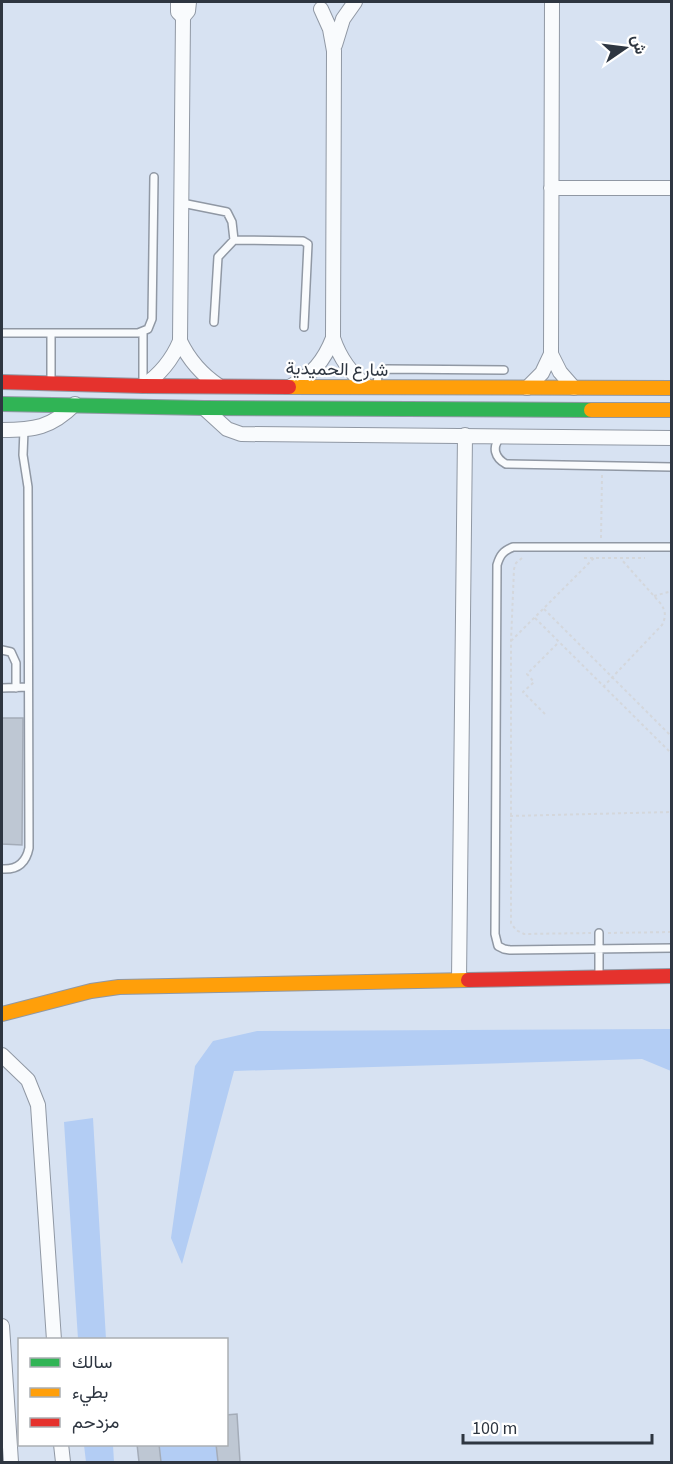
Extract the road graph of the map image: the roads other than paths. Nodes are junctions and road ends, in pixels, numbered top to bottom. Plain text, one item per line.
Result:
1 (178, 2) edge
2 (189, 2) edge
3 (552, 2) edge
4 (316, 4) edge
5 (354, 4) edge
6 (183, 17) junction
7 (334, 51) junction
8 (154, 177) dead end
9 (551, 188) junction
10 (672, 188) edge
11 (182, 203) junction
12 (234, 240) junction
13 (214, 322) dead end
14 (304, 327) dead end
15 (143, 332) junction
16 (2, 333) edge
17 (51, 333) junction
18 (333, 338) junction
19 (180, 341) junction
20 (551, 354) junction
21 (504, 370) dead end
22 (2, 382) edge
23 (51, 382) junction
24 (143, 386) junction
25 (219, 386) junction
26 (291, 386) junction
27 (372, 387) junction
28 (527, 388) junction
29 (574, 388) junction
30 (672, 388) edge
31 (2, 404) edge
32 (76, 404) junction
33 (204, 408) junction
34 (672, 410) edge
35 (2, 430) edge
36 (24, 430) junction
37 (465, 435) junction
38 (502, 436) junction
39 (672, 438) edge
40 (672, 467) edge
41 (672, 547) edge
42 (2, 650) edge
43 (28, 687) junction
44 (2, 688) edge
45 (16, 688) junction
46 (2, 869) edge
47 (599, 933) dead end
48 (599, 948) junction
49 (672, 948) edge
50 (672, 976) edge
51 (599, 977) junction
52 (459, 980) junction
53 (2, 1014) edge
54 (2, 1055) edge
55 (2, 1326) edge
56 (54, 1338) edge
57 (61, 1446) edge
58 (11, 1462) edge
59 (63, 1462) edge

1 - 6 street
2 - 6 street
3 - 9 street
4 - 5 street
4 - 7 street
5 - 7 street
6 - 11 street
7 - 18 street
8 - 15 lane
9 - 10 street
9 - 20 street
11 - 12 lane
11 - 19 street
12 - 13 lane
12 - 14 lane
15 - 17 lane
15 - 24 lane
16 - 17 lane
17 - 23 lane
18 - 26 street
18 - 27 street
19 - 24 street
19 - 25 street
20 - 28 street
20 - 29 street
21 - 27 lane
22 - 23 street, شارع الحميدية
23 - 24 street, شارع الحميدية
24 - 25 street, شارع الحميدية
25 - 26 street, شارع الحميدية
26 - 27 street, شارع الحميدية
27 - 28 street, شارع الحميدية
28 - 29 street, شارع الحميدية
29 - 30 street, شارع الحميدية
31 - 32 street
32 - 33 street
32 - 36 street
33 - 34 street
33 - 37 street
35 - 36 street
36 - 43 lane
37 - 38 street
37 - 52 street
38 - 39 street
38 - 40 lane
41 - 48 lane
42 - 45 lane
43 - 45 lane
43 - 46 lane
44 - 45 lane
47 - 48 lane
48 - 49 lane
48 - 51 lane
50 - 51 street
51 - 52 street
52 - 53 street
54 - 56 street
55 - 58 street
57 - 59 street

